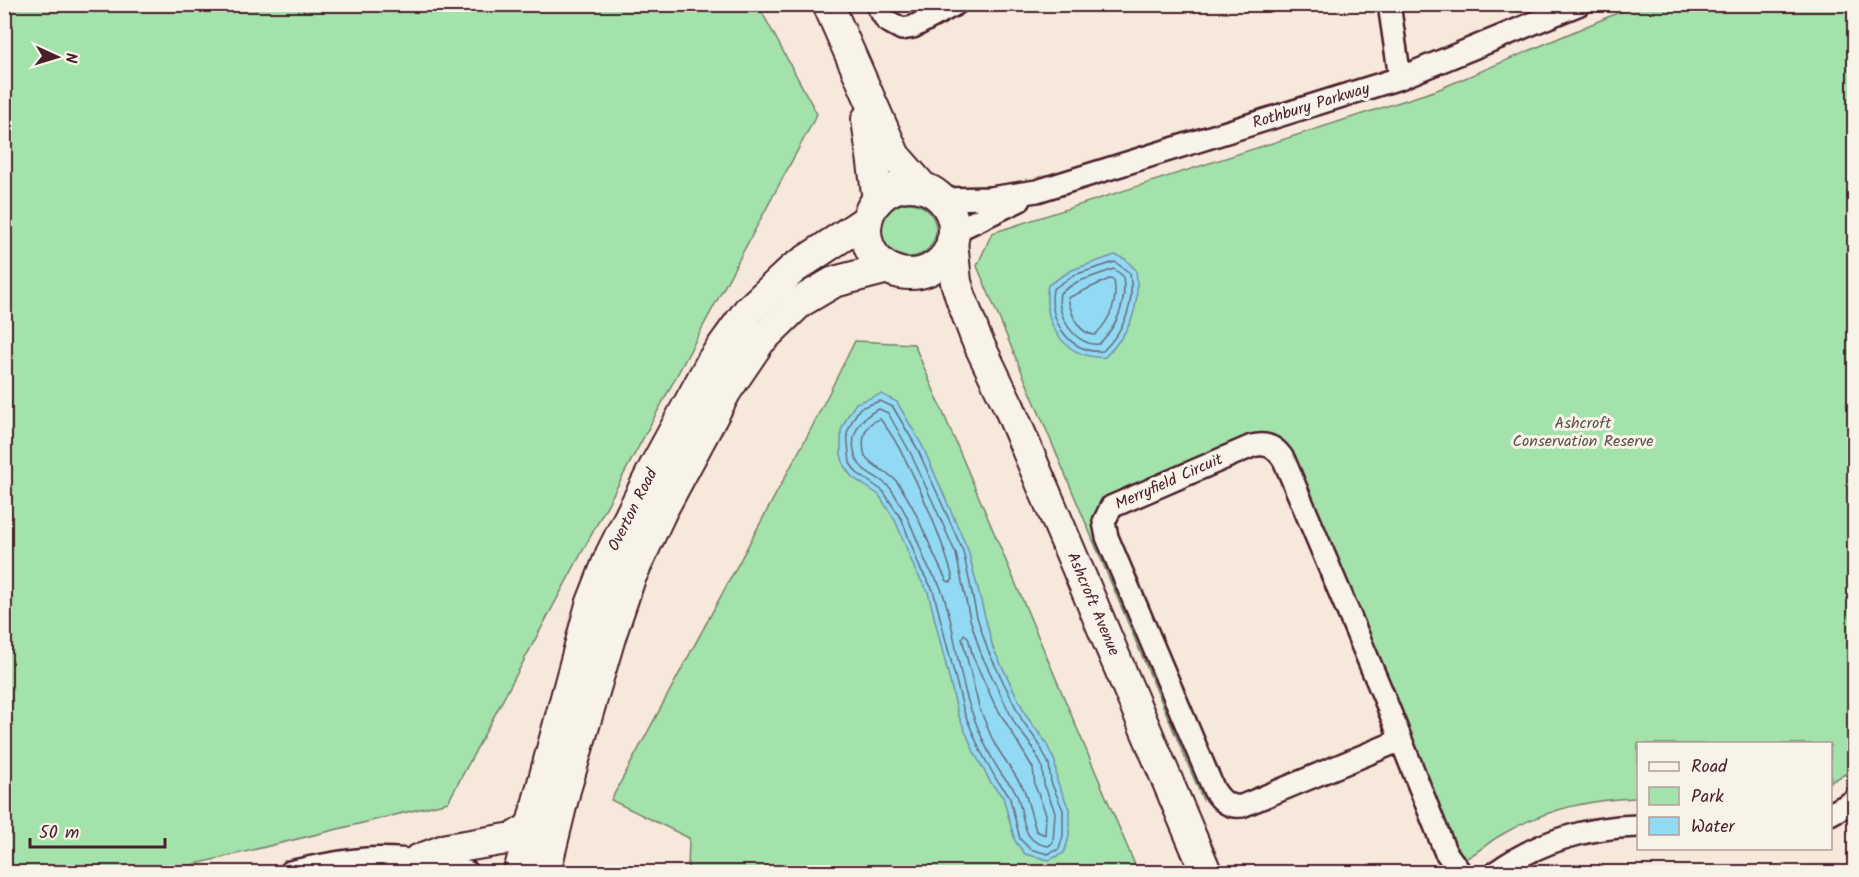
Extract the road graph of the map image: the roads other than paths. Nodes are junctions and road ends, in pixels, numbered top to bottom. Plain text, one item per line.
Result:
1 (828, 4) edge
2 (876, 4) edge
3 (956, 4) edge
4 (1389, 4) edge
5 (1580, 4) edge
6 (1400, 78) junction
7 (861, 81) junction
8 (1036, 191) junction
9 (932, 194) junction
10 (872, 210) junction
11 (953, 236) junction
12 (902, 271) junction
13 (976, 338) junction
14 (1401, 740) junction
15 (1854, 801) edge
16 (1832, 813) edge
17 (1637, 826) edge
18 (531, 827) junction
19 (418, 860) junction
20 (290, 873) edge
21 (466, 873) edge
22 (519, 873) edge
23 (545, 873) edge
24 (1206, 873) edge
25 (1460, 873) edge
26 (1496, 873) edge

1 - 7 street
2 - 3 street
4 - 6 street
5 - 6 street, Rothbury Parkway
6 - 8 street, Rothbury Parkway
7 - 9 street
7 - 10 street
8 - 9 street, Rothbury Parkway
8 - 11 street, Rothbury Parkway
9 - 10 street
9 - 11 street
10 - 12 street
10 - 18 street, Overton Road
11 - 12 street
11 - 13 street, Ashcroft Avenue
12 - 13 street, Ashcroft Avenue
12 - 23 street, Overton Road
13 - 24 street, Ashcroft Avenue
14 - 14 street, Merryfield Circuit
14 - 25 street, Merryfield Circuit
15 - 16 street
17 - 26 street
18 - 19 street
18 - 22 street, Overton Road
19 - 20 street
19 - 21 street

